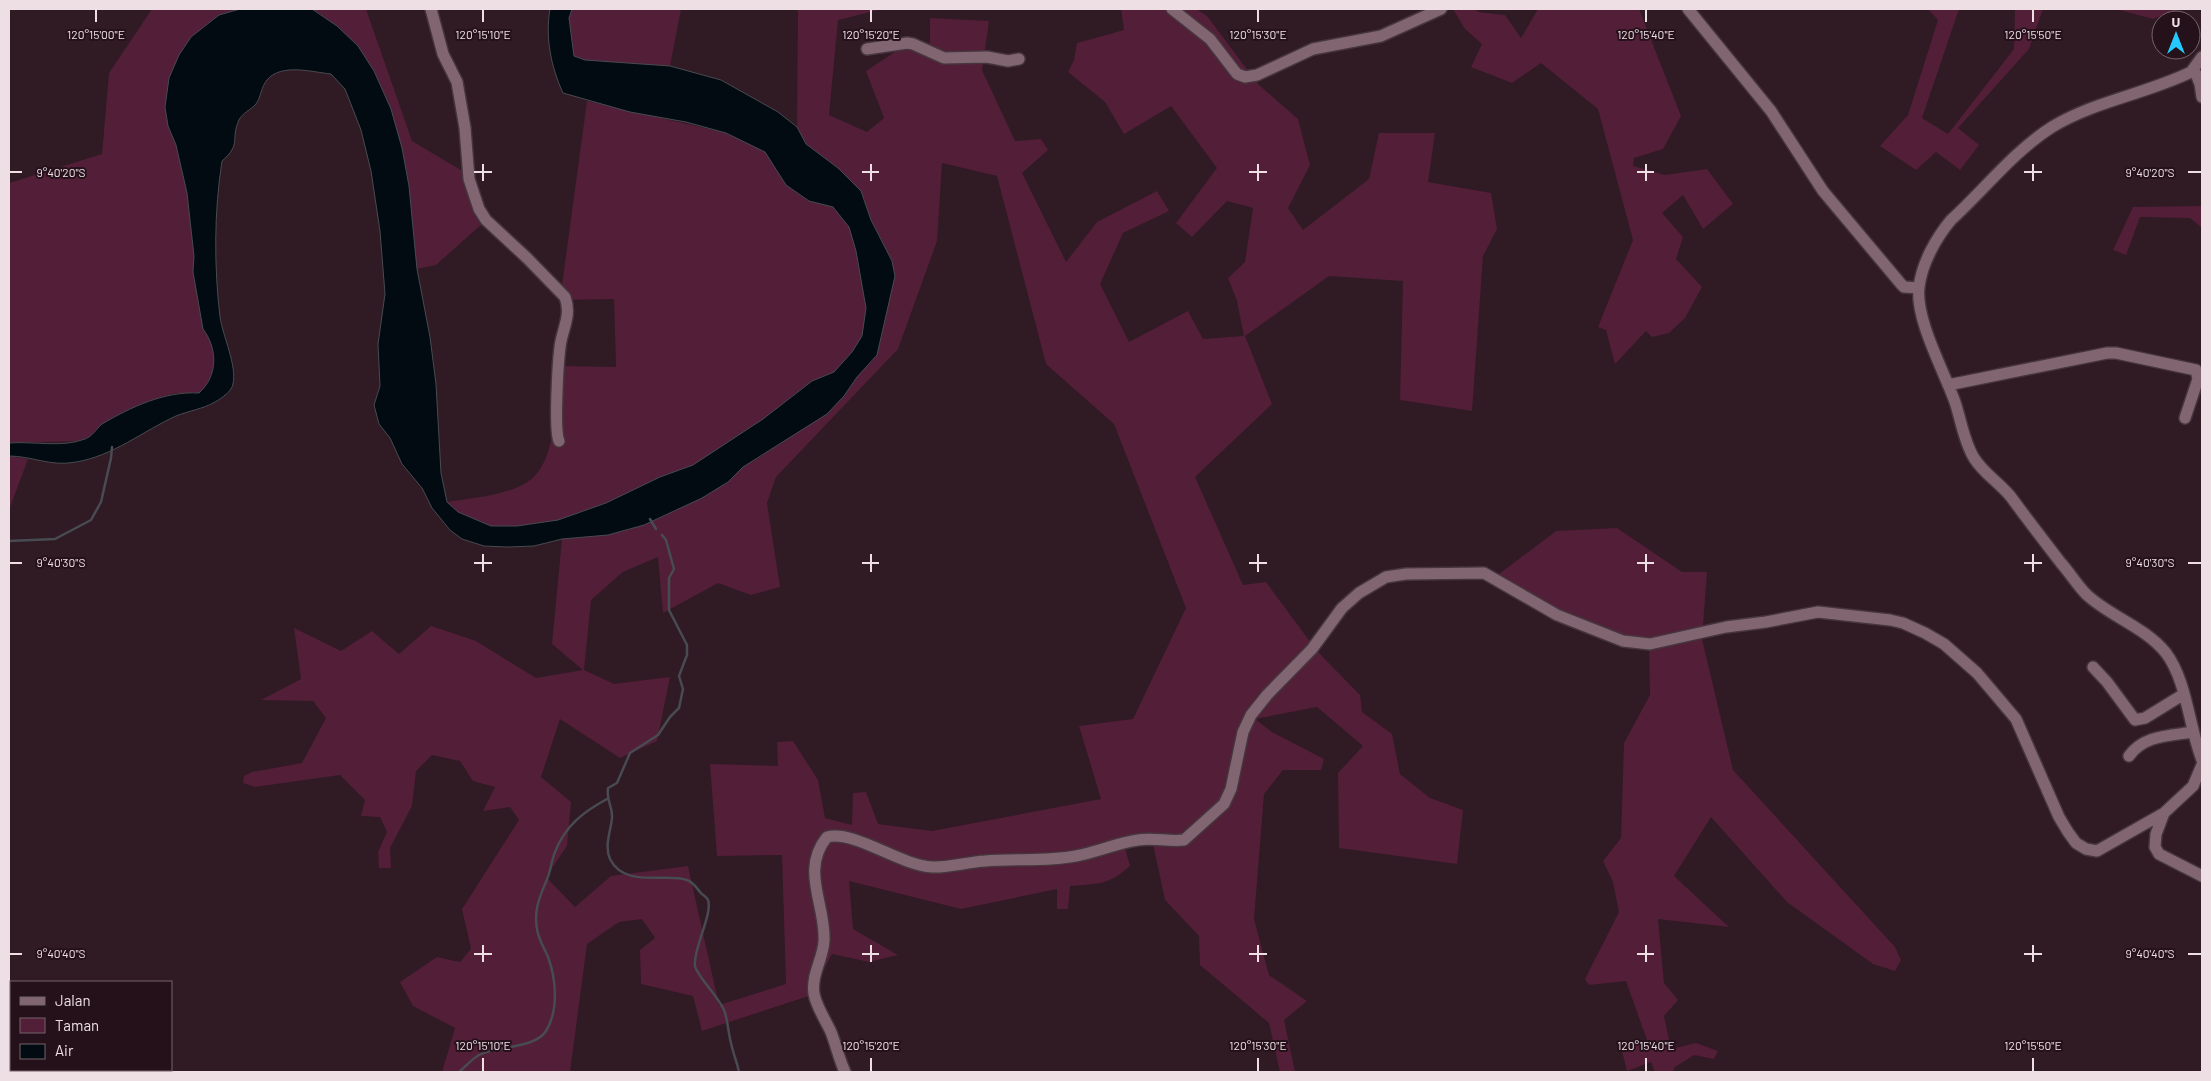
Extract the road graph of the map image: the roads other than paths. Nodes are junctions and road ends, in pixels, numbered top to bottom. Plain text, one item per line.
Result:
1 (431, 9) edge
2 (1172, 9) edge
3 (1441, 9) edge
4 (1688, 9) edge
5 (868, 49) dead end
6 (2202, 57) edge
7 (1018, 59) dead end
8 (2197, 72) edge
9 (2202, 97) edge
10 (1919, 288) junction
11 (1948, 385) junction
12 (2185, 418) dead end
13 (559, 441) dead end
14 (2093, 667) dead end
15 (2184, 694) junction
16 (2192, 732) junction
17 (2129, 756) dead end
18 (2202, 760) edge
19 (2202, 765) edge
20 (2164, 813) junction
21 (2202, 876) edge
22 (845, 1072) edge

1 - 13 street
2 - 3 street
4 - 10 street
5 - 7 street
6 - 8 street
8 - 9 street
8 - 10 street
10 - 11 street
11 - 12 street
11 - 15 street
14 - 15 street
15 - 16 street
16 - 17 street
16 - 18 street
19 - 20 street
20 - 21 street
20 - 22 street

